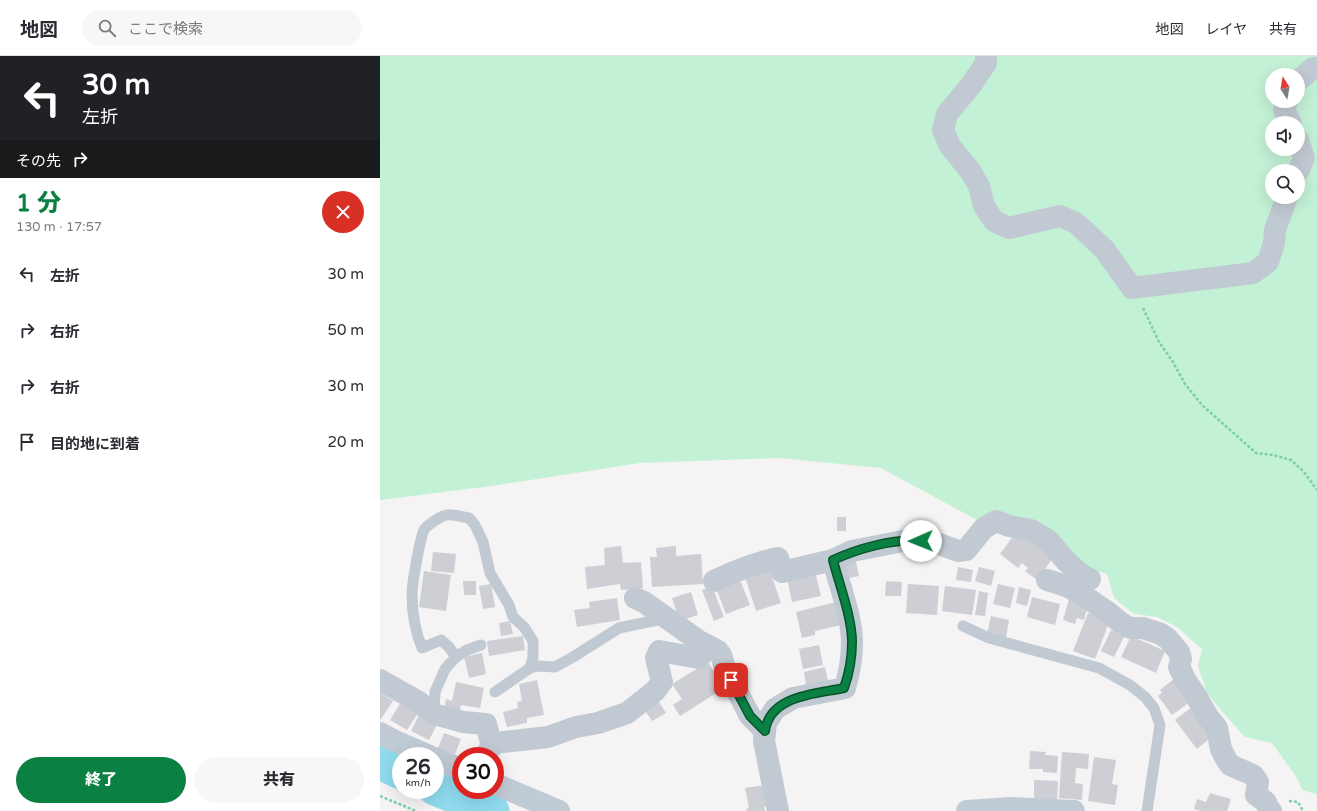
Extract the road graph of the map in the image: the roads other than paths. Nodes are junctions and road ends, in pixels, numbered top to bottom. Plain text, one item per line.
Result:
1 (986, 56) edge
2 (1317, 68) edge
3 (1305, 75) edge
4 (1284, 204) edge
5 (833, 560) junction
6 (1090, 579) dead end
7 (1047, 580) dead end
8 (714, 581) dead end
9 (635, 598) dead end
10 (668, 618) junction
11 (963, 626) dead end
12 (481, 645) dead end
13 (709, 646) junction
14 (456, 657) junction
15 (530, 668) junction
16 (380, 680) edge
17 (495, 692) dead end
18 (434, 714) junction
19 (765, 731) junction
20 (380, 733) edge
21 (409, 747) edge
22 (489, 747) edge
23 (492, 747) edge
24 (504, 788) edge
25 (553, 810) edge
26 (778, 811) edge
27 (967, 811) edge
28 (1074, 811) edge
29 (1147, 811) edge
30 (1270, 811) edge

1 - 4 street
2 - 3 street
5 - 6 street
5 - 8 street
5 - 19 street
7 - 30 street
9 - 10 street
10 - 13 street
10 - 15 lane
11 - 29 lane
12 - 14 lane
13 - 19 street
13 - 23 street
14 - 15 lane
14 - 18 lane
15 - 17 lane
16 - 18 street
18 - 22 street
19 - 26 street
20 - 21 main road
24 - 25 main road
27 - 28 main road

